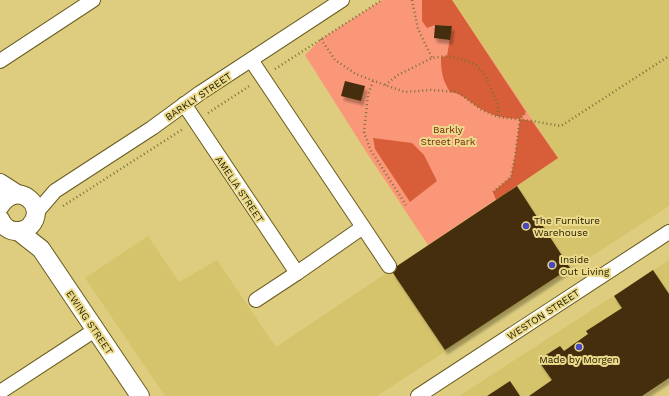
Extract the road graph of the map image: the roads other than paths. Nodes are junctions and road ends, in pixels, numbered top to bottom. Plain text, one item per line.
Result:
1 (93, 0) edge
2 (342, 0) edge
3 (251, 60) junction
4 (0, 61) edge
5 (184, 104) junction
6 (0, 183) edge
7 (55, 191) junction
8 (21, 195) junction
9 (0, 206) edge
10 (35, 216) junction
11 (362, 227) junction
12 (7, 228) edge
13 (669, 232) edge
14 (41, 248) junction
15 (389, 266) dead end
16 (296, 273) junction
17 (256, 300) dead end
18 (96, 330) junction
19 (0, 392) edge
20 (140, 396) edge
21 (418, 396) edge

1 - 4 street
2 - 3 street, BARKLY STREET
3 - 5 street, BARKLY STREET
3 - 11 street
5 - 7 street, BARKLY STREET
5 - 16 street, AMELIA STREET
6 - 8 street
7 - 8 street, BARKLY STREET
7 - 10 street, BARKLY STREET
8 - 9 street
8 - 10 street, EWING STREET
10 - 12 street
10 - 14 street, EWING STREET
11 - 15 street
11 - 16 street
12 - 14 street, EWING STREET
13 - 21 street, WESTON STREET
14 - 18 street, EWING STREET
16 - 17 street
18 - 19 street
18 - 20 street, EWING STREET

